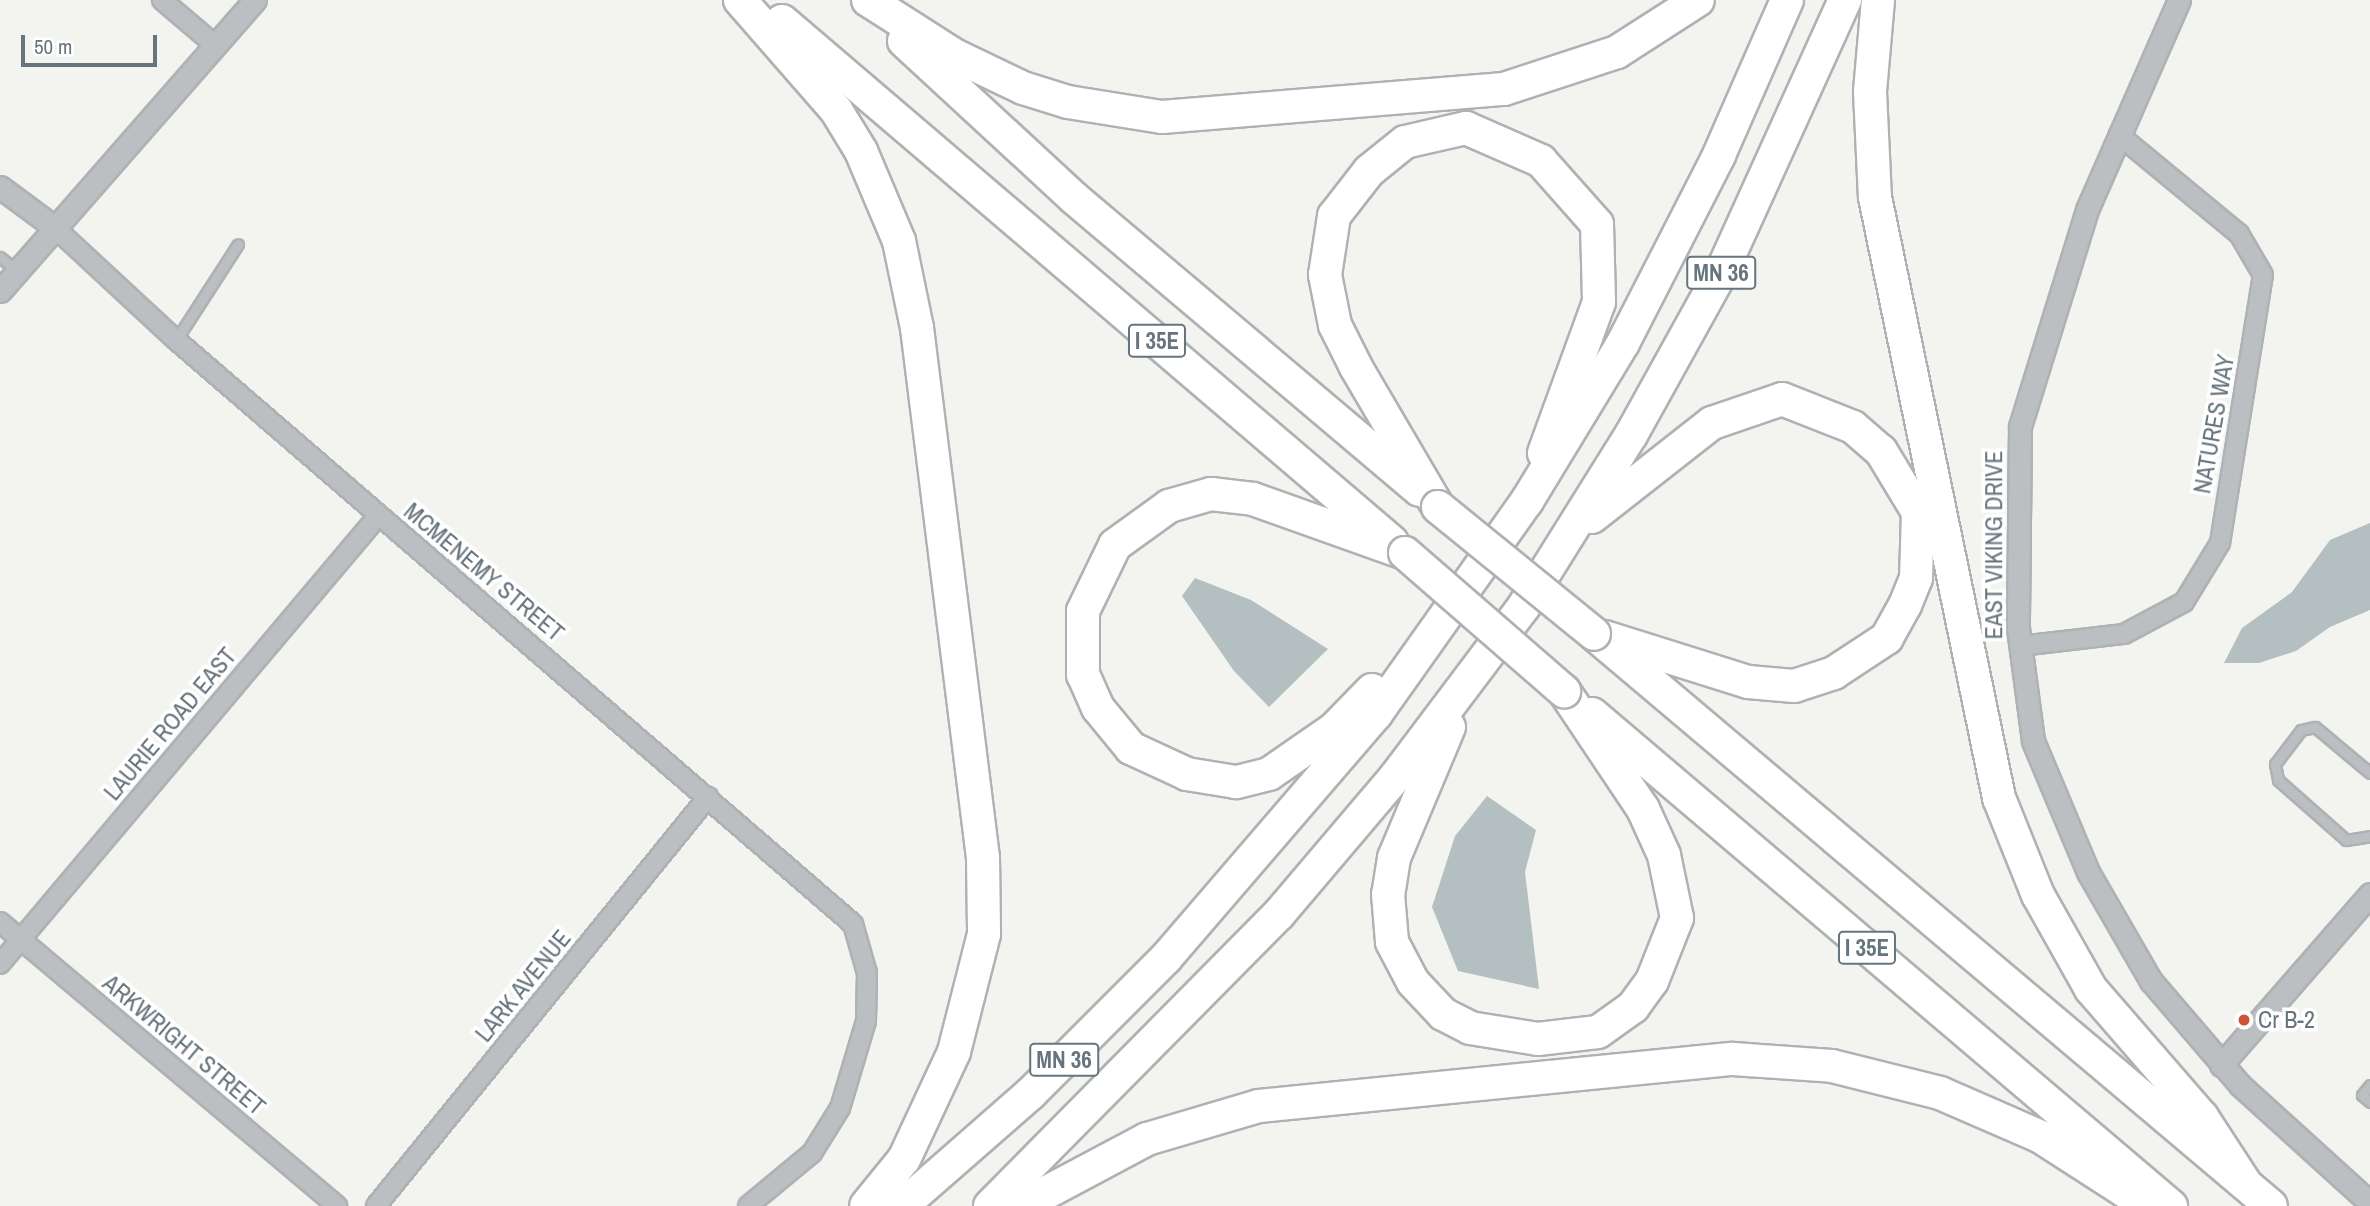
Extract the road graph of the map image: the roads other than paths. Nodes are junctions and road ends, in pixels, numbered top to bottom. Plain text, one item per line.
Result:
1 (162, 0) edge
2 (256, 0) edge
3 (740, 0) edge
4 (757, 0) edge
5 (859, 0) edge
6 (868, 0) edge
7 (1698, 0) edge
8 (1787, 0) edge
9 (1845, 0) edge
10 (1878, 0) edge
11 (2179, 0) edge
12 (216, 46) junction
13 (2119, 135) junction
14 (0, 187) edge
15 (54, 227) junction
16 (238, 244) dead end
17 (8, 264) edge
18 (0, 291) edge
19 (176, 340) junction
20 (1531, 496) junction
21 (1433, 501) junction
22 (378, 516) junction
23 (1572, 533) junction
24 (1399, 549) junction
25 (1437, 629) junction
26 (1600, 637) junction
27 (2020, 646) junction
28 (1471, 680) junction
29 (1564, 691) junction
30 (2370, 773) edge
31 (708, 797) junction
32 (2370, 836) edge
33 (2370, 894) edge
34 (0, 922) edge
35 (20, 940) junction
36 (0, 964) edge
37 (2221, 1065) junction
38 (2370, 1085) edge
39 (2370, 1102) edge
40 (2245, 1183) junction
41 (2370, 1203) edge
42 (337, 1206) edge
43 (376, 1206) edge
44 (748, 1206) edge
45 (866, 1206) edge
46 (902, 1206) edge
47 (989, 1206) edge
48 (1021, 1206) edge
49 (2148, 1206) edge
50 (2171, 1206) edge
51 (2271, 1206) edge

1 - 12 street
2 - 12 street
3 - 45 highway
4 - 24 highway, I 35E
5 - 21 highway, I 35E
6 - 7 highway
8 - 20 highway, MN 36
9 - 23 highway, MN 36
10 - 40 highway
11 - 13 street, EAST VIKING DRIVE
12 - 15 street
13 - 27 street, EAST VIKING DRIVE
13 - 27 street, NATURES WAY
14 - 15 street, MCMENEMY STREET
15 - 17 street
15 - 19 street, MCMENEMY STREET
16 - 19 lane
17 - 18 street
19 - 22 street, MCMENEMY STREET
20 - 21 highway
20 - 25 highway, MN 36
21 - 26 highway, I 35E, bridge
22 - 31 street, MCMENEMY STREET
22 - 35 street, LAURIE ROAD EAST
23 - 26 highway
23 - 28 highway, MN 36
24 - 25 highway
24 - 29 highway, I 35E, bridge
25 - 46 highway, MN 36
26 - 40 highway, I 35E
27 - 37 street, EAST VIKING DRIVE
28 - 29 highway
28 - 47 highway, MN 36
29 - 50 highway, I 35E
30 - 32 lane
31 - 43 street, LARK AVENUE
31 - 44 street, MCMENEMY STREET
33 - 37 street
34 - 35 street, ARKWRIGHT STREET
35 - 36 street, LAURIE ROAD EAST
35 - 42 street, ARKWRIGHT STREET
37 - 41 street, EAST VIKING DRIVE
38 - 39 lane
40 - 51 highway, I 35E
48 - 49 highway

